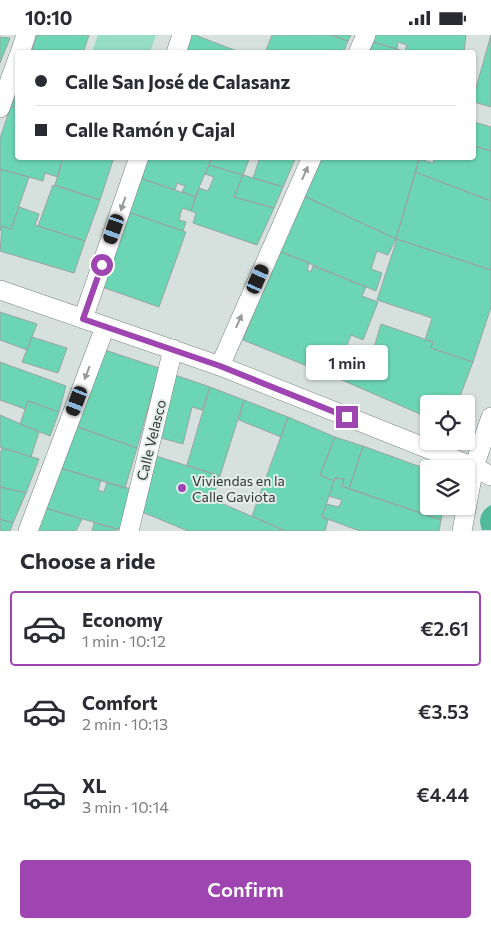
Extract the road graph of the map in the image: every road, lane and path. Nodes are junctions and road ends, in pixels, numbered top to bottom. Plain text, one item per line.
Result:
1 (26, 35) edge
2 (182, 35) edge
3 (366, 35) edge
4 (21, 50) edge
5 (177, 50) edge
6 (359, 50) edge
7 (15, 66) edge
8 (0, 108) edge
9 (138, 160) edge
10 (311, 160) edge
11 (0, 290) edge
12 (83, 319) junction
13 (105, 327) junction
14 (173, 349) junction
15 (220, 366) junction
16 (491, 417) edge
17 (456, 460) edge
18 (475, 464) edge
19 (475, 467) edge
20 (491, 475) edge
21 (465, 515) edge
22 (28, 531) edge
23 (129, 531) edge
24 (462, 531) edge

1 - 4 street
2 - 5 street
3 - 6 street
7 - 8 street
9 -> 12 street
15 -> 10 street
11 - 12 street
12 - 13 street
13 - 14 street
13 -> 22 street
14 - 15 street
14 - 23 street, Calle Velasco
15 - 17 street
16 - 18 street
19 - 20 street
21 - 24 street

